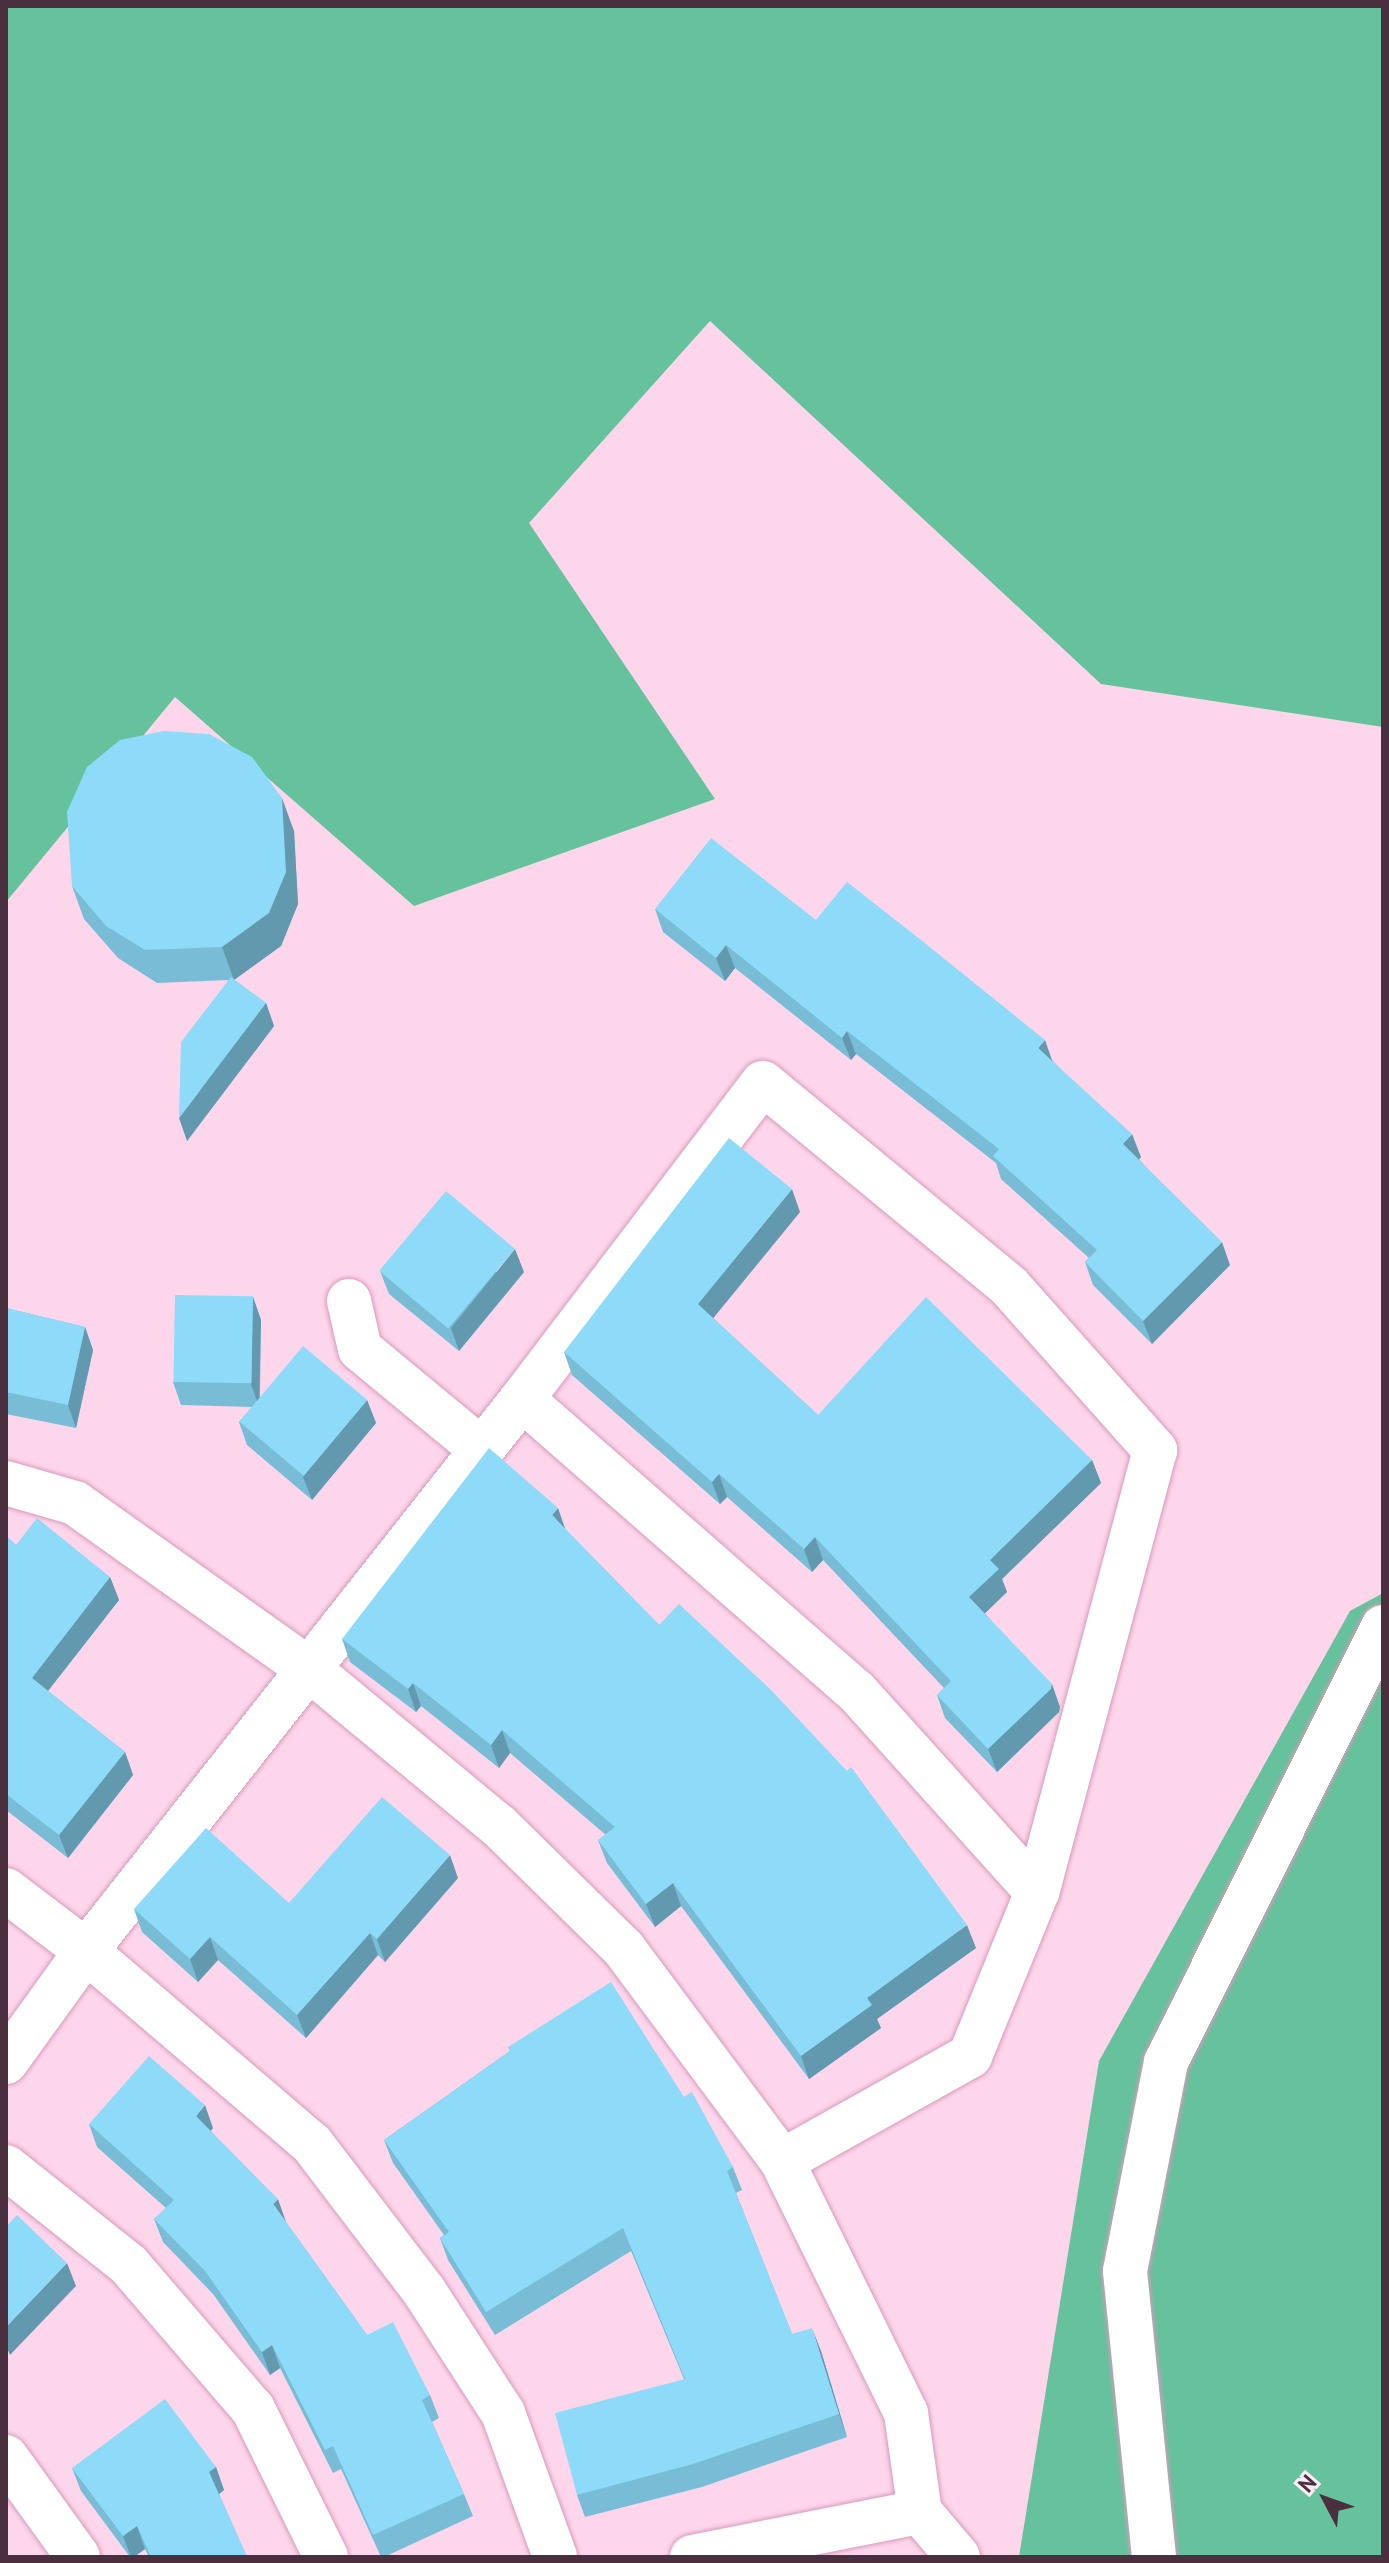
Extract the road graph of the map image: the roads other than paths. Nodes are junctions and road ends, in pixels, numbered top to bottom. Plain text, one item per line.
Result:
1 (349, 1301) dead end
2 (522, 1399) junction
3 (482, 1450) junction
4 (6, 1483) edge
5 (1383, 1627) edge
6 (309, 1669) junction
7 (6, 1890) edge
8 (1037, 1892) junction
9 (86, 1951) junction
10 (6, 2062) edge
11 (782, 2161) junction
12 (6, 2167) edge
13 (6, 2457) edge
14 (920, 2512) junction
15 (78, 2557) edge
16 (326, 2557) edge
17 (555, 2557) edge
18 (692, 2557) edge
19 (958, 2557) edge
20 (1154, 2557) edge

1 - 3 street
2 - 3 street
2 - 8 street
2 - 8 street
3 - 6 street
4 - 6 street
5 - 20 street
6 - 9 street
6 - 11 street
7 - 9 street
8 - 11 street
9 - 10 street
9 - 17 street
11 - 14 street
12 - 16 street
13 - 15 street
14 - 18 street
14 - 19 street

